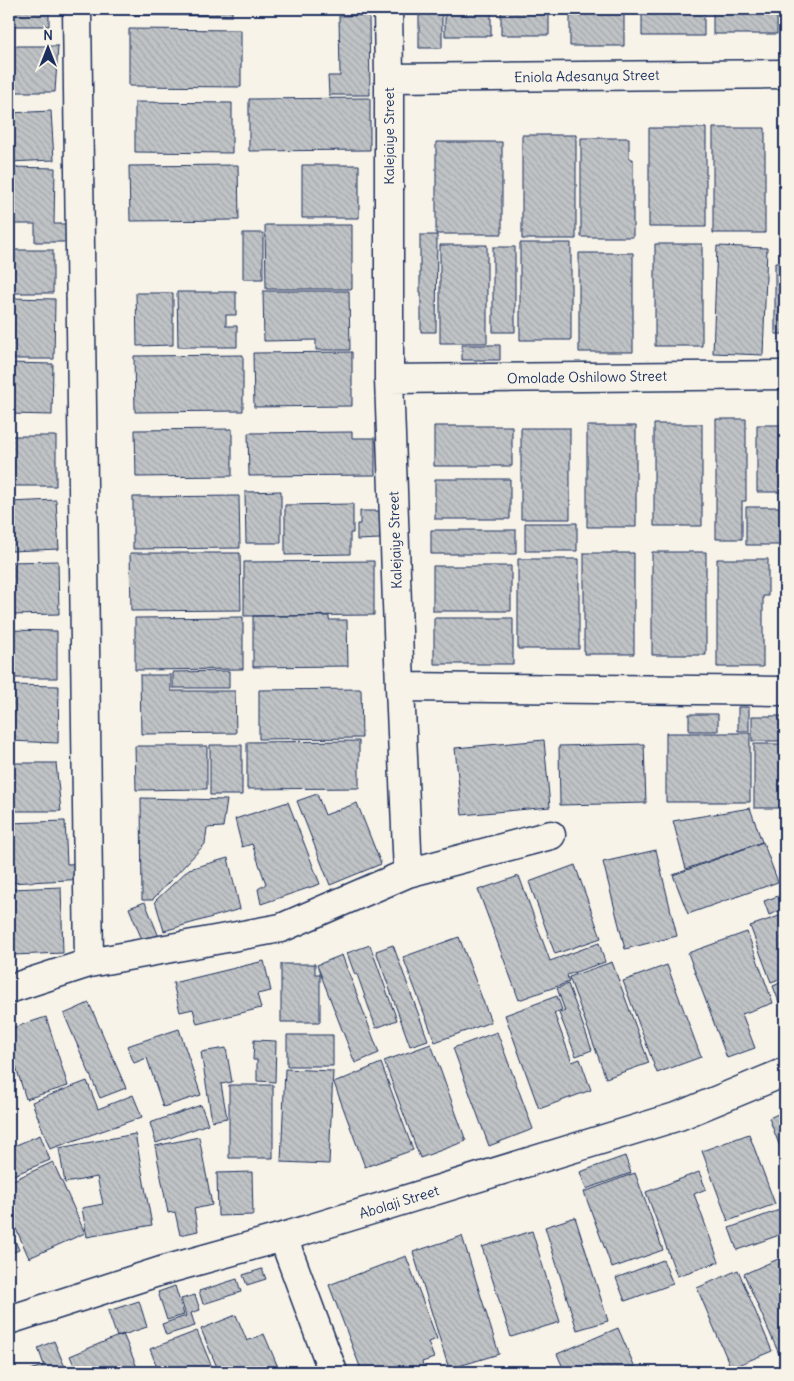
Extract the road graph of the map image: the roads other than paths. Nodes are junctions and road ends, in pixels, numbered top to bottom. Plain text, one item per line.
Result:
1 (77, 9) edge
2 (388, 9) edge
3 (785, 74) edge
4 (389, 78) junction
5 (785, 375) edge
6 (389, 379) junction
7 (400, 687) junction
8 (785, 691) edge
9 (550, 835) dead end
10 (408, 873) junction
11 (89, 963) junction
12 (9, 990) edge
13 (785, 1072) edge
14 (283, 1237) junction
15 (9, 1320) edge
16 (333, 1372) edge

1 - 11 street
2 - 4 street, Kalejaiye Street
3 - 4 street, Eniola Adesanya Street
4 - 6 street, Kalejaiye Street
5 - 6 street, Omolade Oshilowo Street
6 - 7 street, Kalejaiye Street
7 - 8 street
7 - 10 street, Kalejaiye Street
9 - 10 street
10 - 11 street
11 - 12 street
13 - 14 street, Abolaji Street
14 - 15 street, Abolaji Street
14 - 16 street

